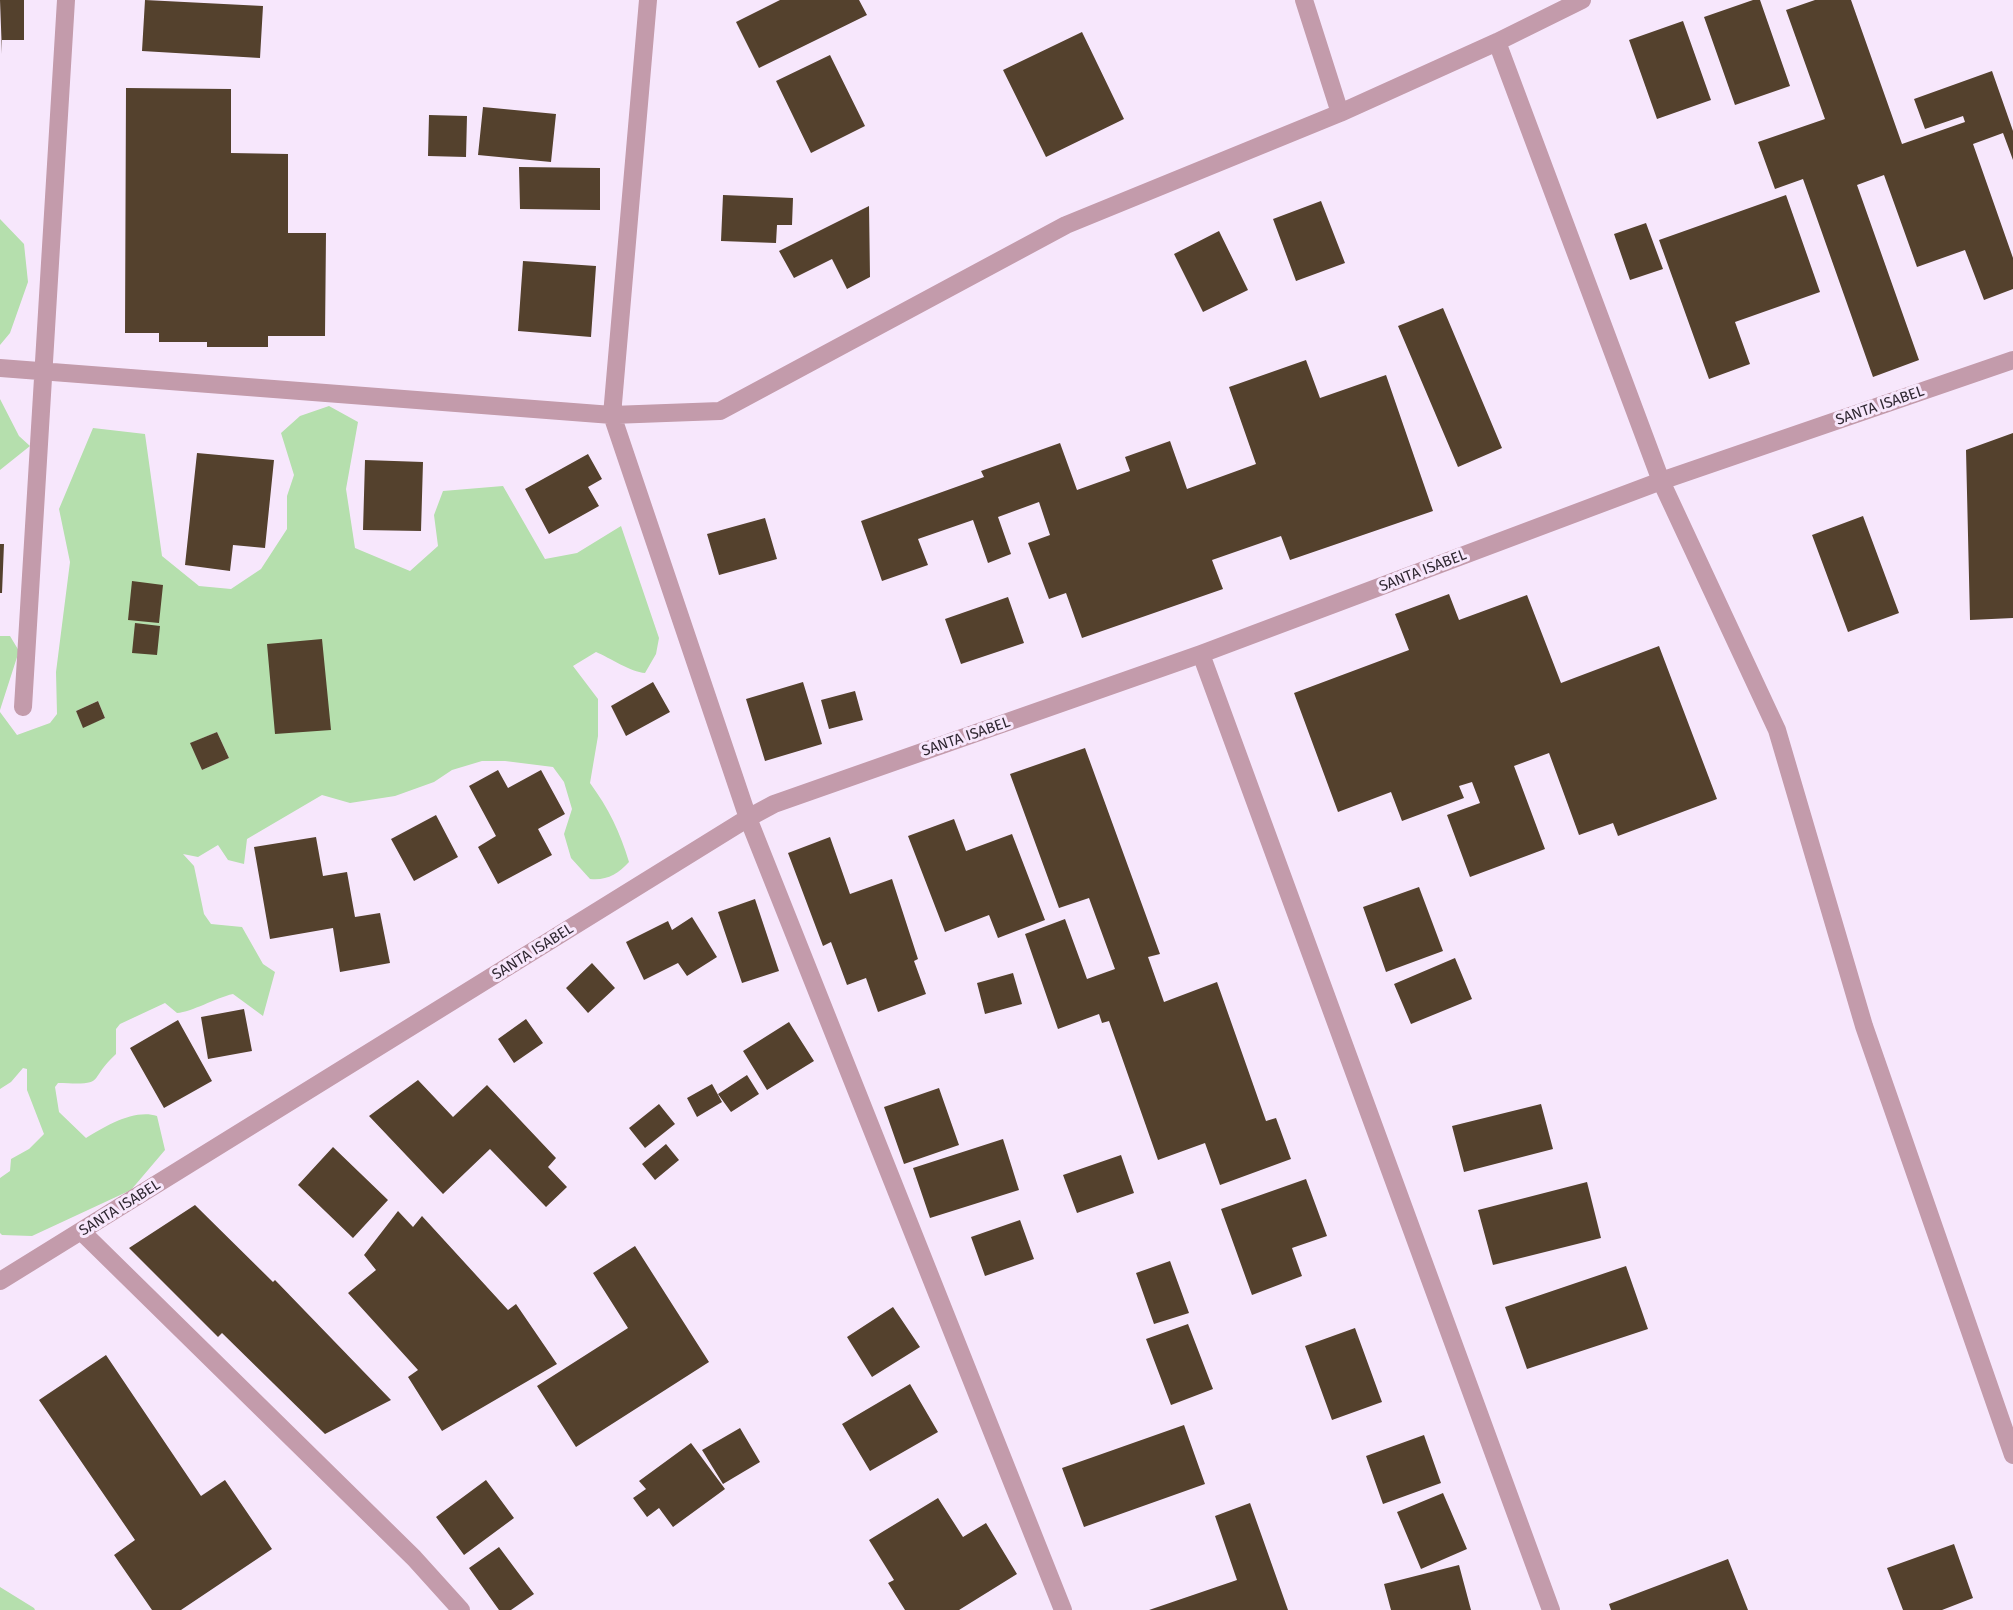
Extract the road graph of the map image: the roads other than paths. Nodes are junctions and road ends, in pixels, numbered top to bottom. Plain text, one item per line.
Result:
1 (66, 0) edge
2 (648, 0) edge
3 (1304, 0) edge
4 (1582, 0) edge
5 (1497, 42) junction
6 (1340, 113) junction
7 (2013, 360) edge
8 (0, 368) edge
9 (42, 370) junction
10 (612, 415) junction
11 (1661, 482) junction
12 (1201, 654) junction
13 (22, 707) dead end
14 (748, 818) junction
15 (82, 1232) junction
16 (0, 1281) edge
17 (2009, 1433) edge
18 (2013, 1455) edge
19 (461, 1610) edge
20 (1063, 1610) edge
21 (1551, 1610) edge

1 - 9 street
2 - 10 street
3 - 6 street
4 - 5 street
5 - 6 street
5 - 11 street
6 - 10 street
7 - 11 street, SANTA ISABEL
8 - 9 street
9 - 10 street
9 - 13 street
10 - 14 street
11 - 12 street, SANTA ISABEL
11 - 17 street
12 - 14 street, SANTA ISABEL
12 - 21 street
14 - 15 street, SANTA ISABEL
14 - 20 street
15 - 16 street, SANTA ISABEL
15 - 19 street
17 - 18 street

